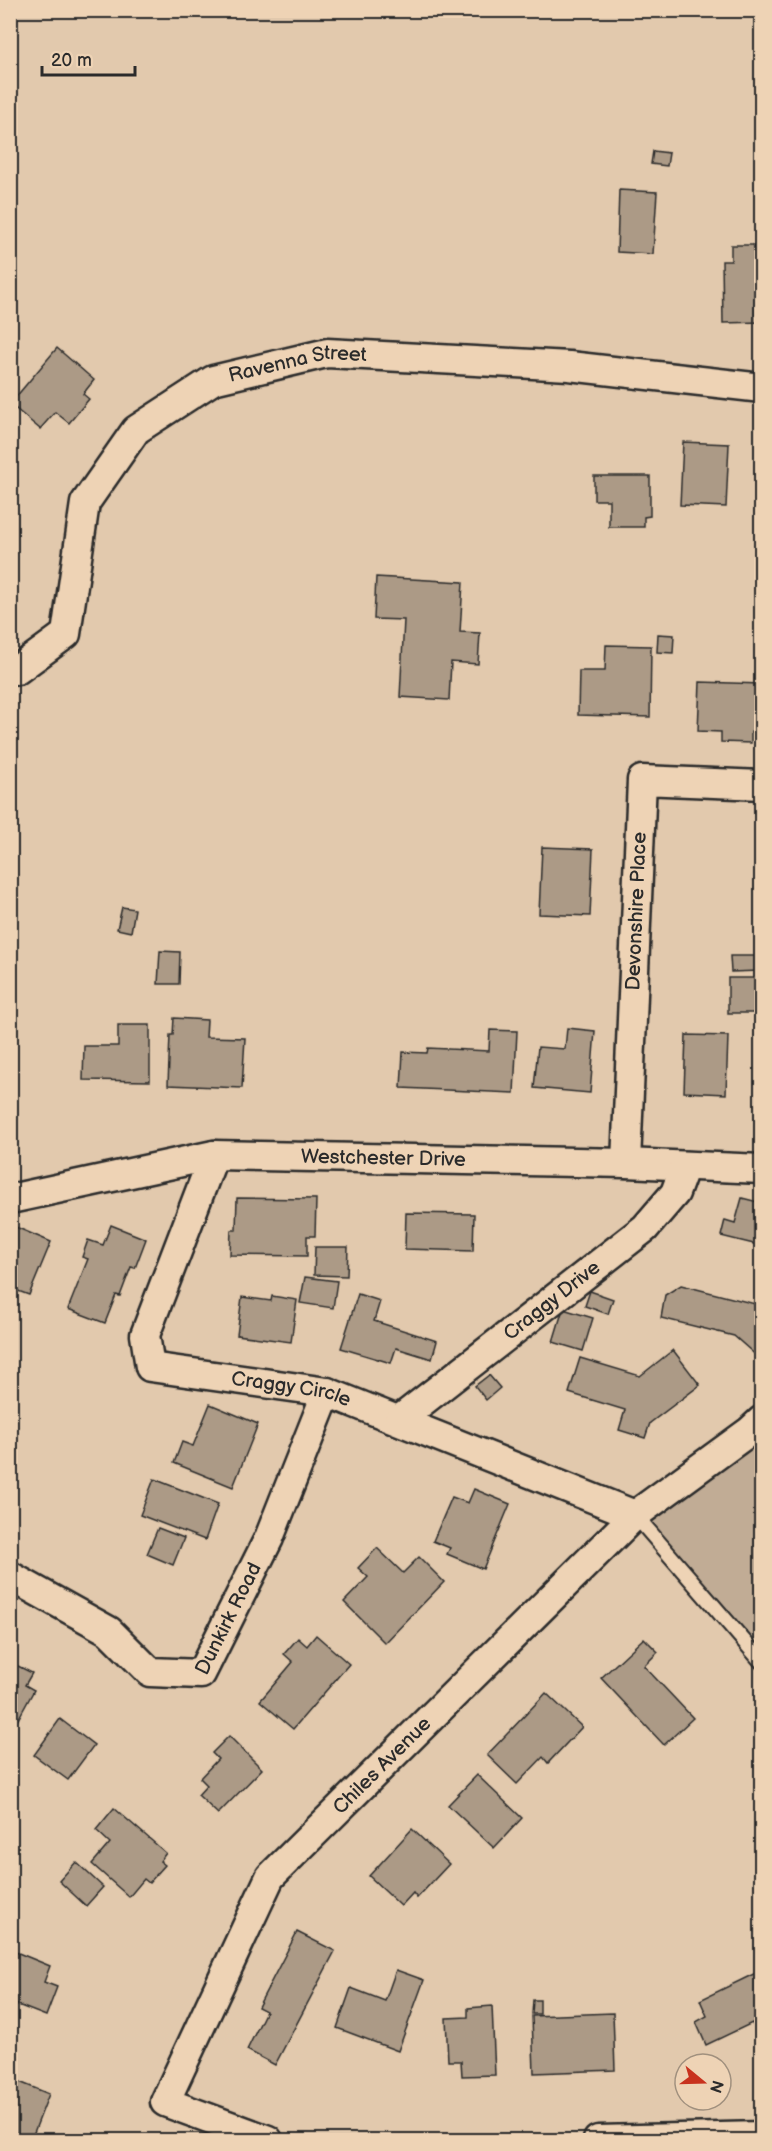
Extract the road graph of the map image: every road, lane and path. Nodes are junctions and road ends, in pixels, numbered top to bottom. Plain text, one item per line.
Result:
1 (762, 388) edge
2 (10, 668) edge
3 (762, 785) edge
4 (214, 1155) junction
5 (626, 1162) junction
6 (685, 1166) junction
7 (762, 1169) edge
8 (10, 1199) edge
9 (327, 1392) junction
10 (399, 1420) junction
11 (758, 1431) edge
12 (635, 1515) junction
13 (10, 1576) edge
14 (762, 1662) edge
15 (762, 2136) edge
16 (268, 2140) edge
17 (598, 2140) edge

1 - 2 street, Ravenna Street
3 - 5 street, Devonshire Place
4 - 5 street, Westchester Drive
4 - 8 street, Westchester Drive
4 - 9 street, Craggy Circle
5 - 6 street, Westchester Drive
6 - 7 street, Westchester Drive
6 - 10 street, Craggy Drive
9 - 10 street, Craggy Circle
9 - 13 street, Dunkirk Road
10 - 12 street, Craggy Circle
11 - 12 street, Chiles Avenue
12 - 14 lane
12 - 16 street, Chiles Avenue
15 - 17 street

